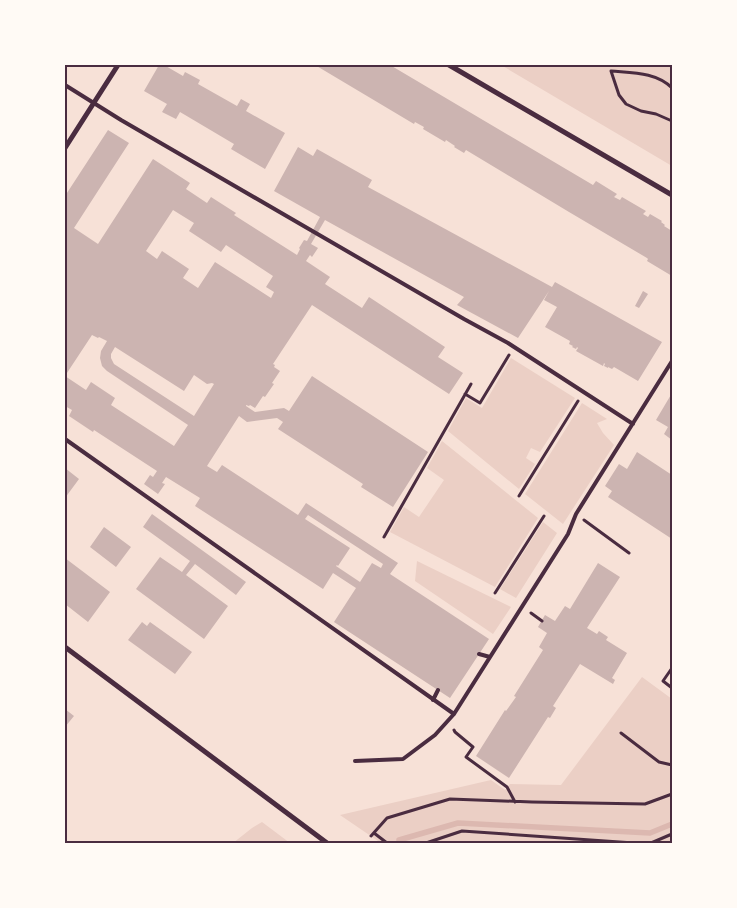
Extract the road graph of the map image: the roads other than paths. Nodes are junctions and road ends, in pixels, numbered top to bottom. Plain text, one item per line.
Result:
1 (118, 65) edge
2 (449, 65) edge
3 (65, 84) edge
4 (94, 103) junction
5 (65, 148) edge
6 (672, 195) edge
7 (672, 361) edge
8 (632, 424) junction
9 (65, 439) edge
10 (65, 647) edge
11 (479, 654) dead end
12 (490, 657) junction
13 (438, 690) dead end
14 (433, 700) junction
15 (454, 714) junction
16 (355, 761) dead end
17 (327, 843) edge

1 - 4 street
2 - 6 street
3 - 4 lane
4 - 5 street
4 - 8 lane
7 - 8 lane
8 - 12 lane
9 - 14 lane
10 - 17 street
11 - 12 lane
12 - 15 lane
13 - 14 lane
14 - 15 lane
15 - 16 lane

